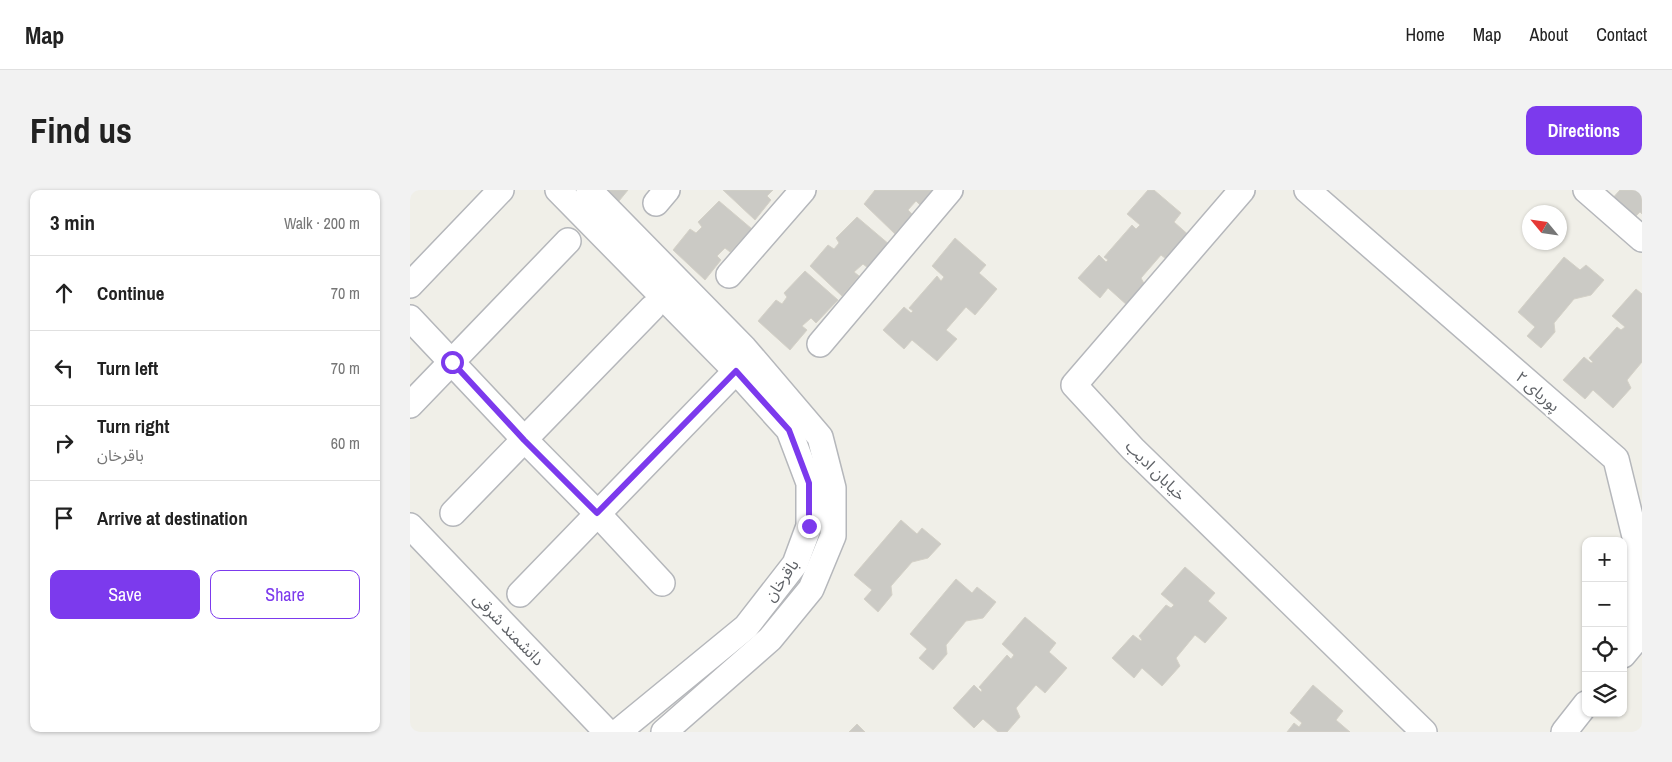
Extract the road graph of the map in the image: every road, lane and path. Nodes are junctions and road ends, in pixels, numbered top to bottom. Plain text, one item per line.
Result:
1 (501, 190) edge
2 (558, 190) edge
3 (589, 190) edge
4 (803, 190) edge
5 (950, 190) edge
6 (1242, 190) edge
7 (1307, 190) edge
8 (1586, 190) edge
9 (1642, 239) edge
10 (568, 241) dead end
11 (729, 275) dead end
12 (410, 285) edge
13 (652, 308) dead end
14 (410, 318) edge
15 (820, 344) dead end
16 (452, 362) junction
17 (736, 371) junction
18 (410, 405) edge
19 (524, 440) junction
20 (453, 513) dead end
21 (597, 513) junction
22 (410, 526) edge
23 (662, 583) dead end
24 (520, 594) dead end
25 (1627, 651) edge
26 (1582, 709) edge
27 (607, 732) edge
28 (618, 732) edge
29 (664, 732) edge
30 (1424, 732) edge
31 (1564, 732) edge

1 - 12 street
2 - 17 street, باقرخان
3 - 29 street, باقرخان
4 - 11 street
5 - 15 street
6 - 30 street, خیابان ادیب
7 - 25 street, پوریای ۲
8 - 9 street
10 - 16 street
13 - 19 street
14 - 16 street
16 - 18 street
16 - 19 street
17 - 21 street
17 - 28 street, باقرخان
19 - 20 street
19 - 21 street
21 - 23 street
21 - 24 street
22 - 27 street, دانشمند شرقی
26 - 31 street

